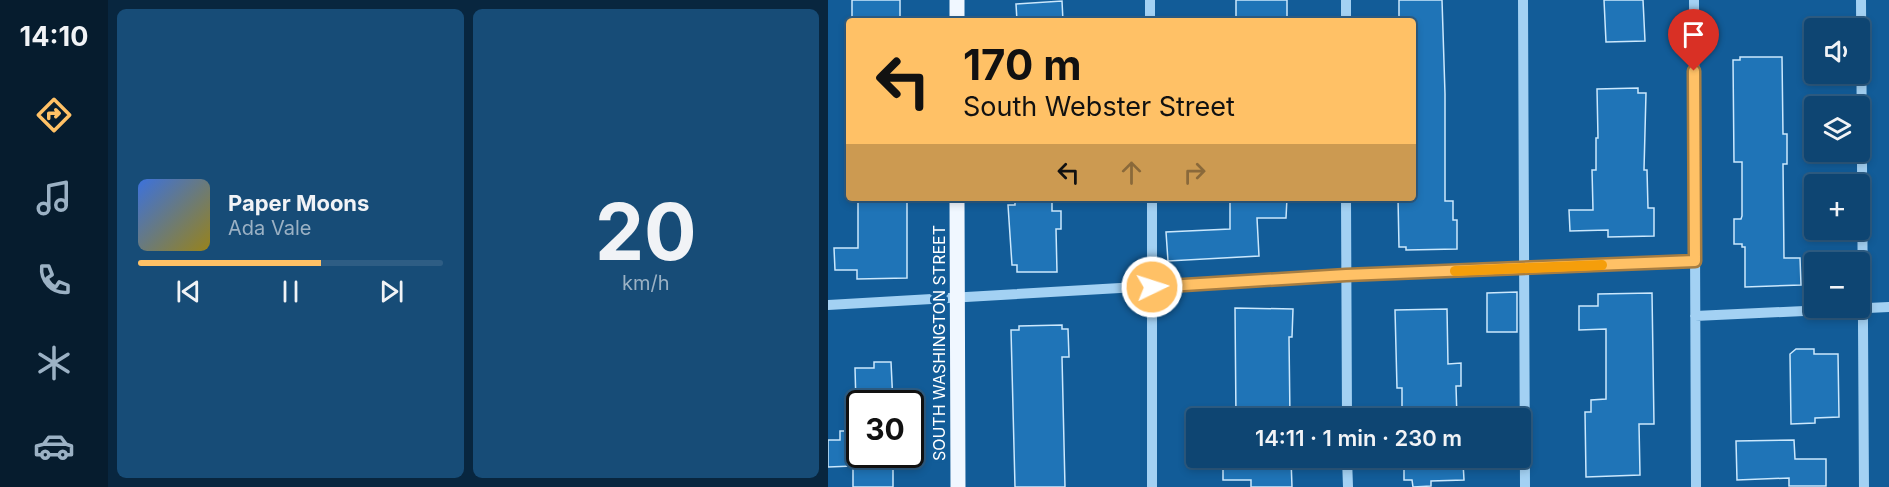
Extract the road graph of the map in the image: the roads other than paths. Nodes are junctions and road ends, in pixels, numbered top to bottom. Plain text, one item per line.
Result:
1 (957, 0) edge
2 (1150, 0) edge
3 (1346, 0) edge
4 (1523, 0) edge
5 (1694, 0) edge
6 (1861, 0) edge
7 (957, 18) edge
8 (1150, 18) edge
9 (1346, 18) edge
10 (957, 201) edge
11 (1152, 201) edge
12 (1346, 201) edge
13 (1864, 252) edge
14 (1695, 261) junction
15 (1524, 268) junction
16 (1346, 275) junction
17 (1152, 287) junction
18 (956, 298) junction
19 (828, 305) edge
20 (1889, 307) edge
21 (1870, 308) edge
22 (1804, 311) edge
23 (1695, 316) junction
24 (1862, 318) edge
25 (1347, 408) edge
26 (1347, 468) edge
27 (957, 487) edge
28 (1152, 487) edge
29 (1348, 487) edge
30 (1525, 487) edge
31 (1696, 487) edge
32 (1864, 487) edge

1 - 7 main road
2 - 8 street
3 - 9 street
4 - 15 street
5 - 14 street
6 - 13 street
10 - 18 main road, SOUTH WASHINGTON STREET
11 - 17 street
12 - 16 street
14 - 15 street
14 - 23 street
15 - 16 street
15 - 30 street
16 - 17 street
16 - 25 street
17 - 18 street
17 - 28 street
18 - 19 street
18 - 27 main road, SOUTH WASHINGTON STREET
20 - 21 street
22 - 23 street
23 - 31 street
24 - 32 street
26 - 29 street

